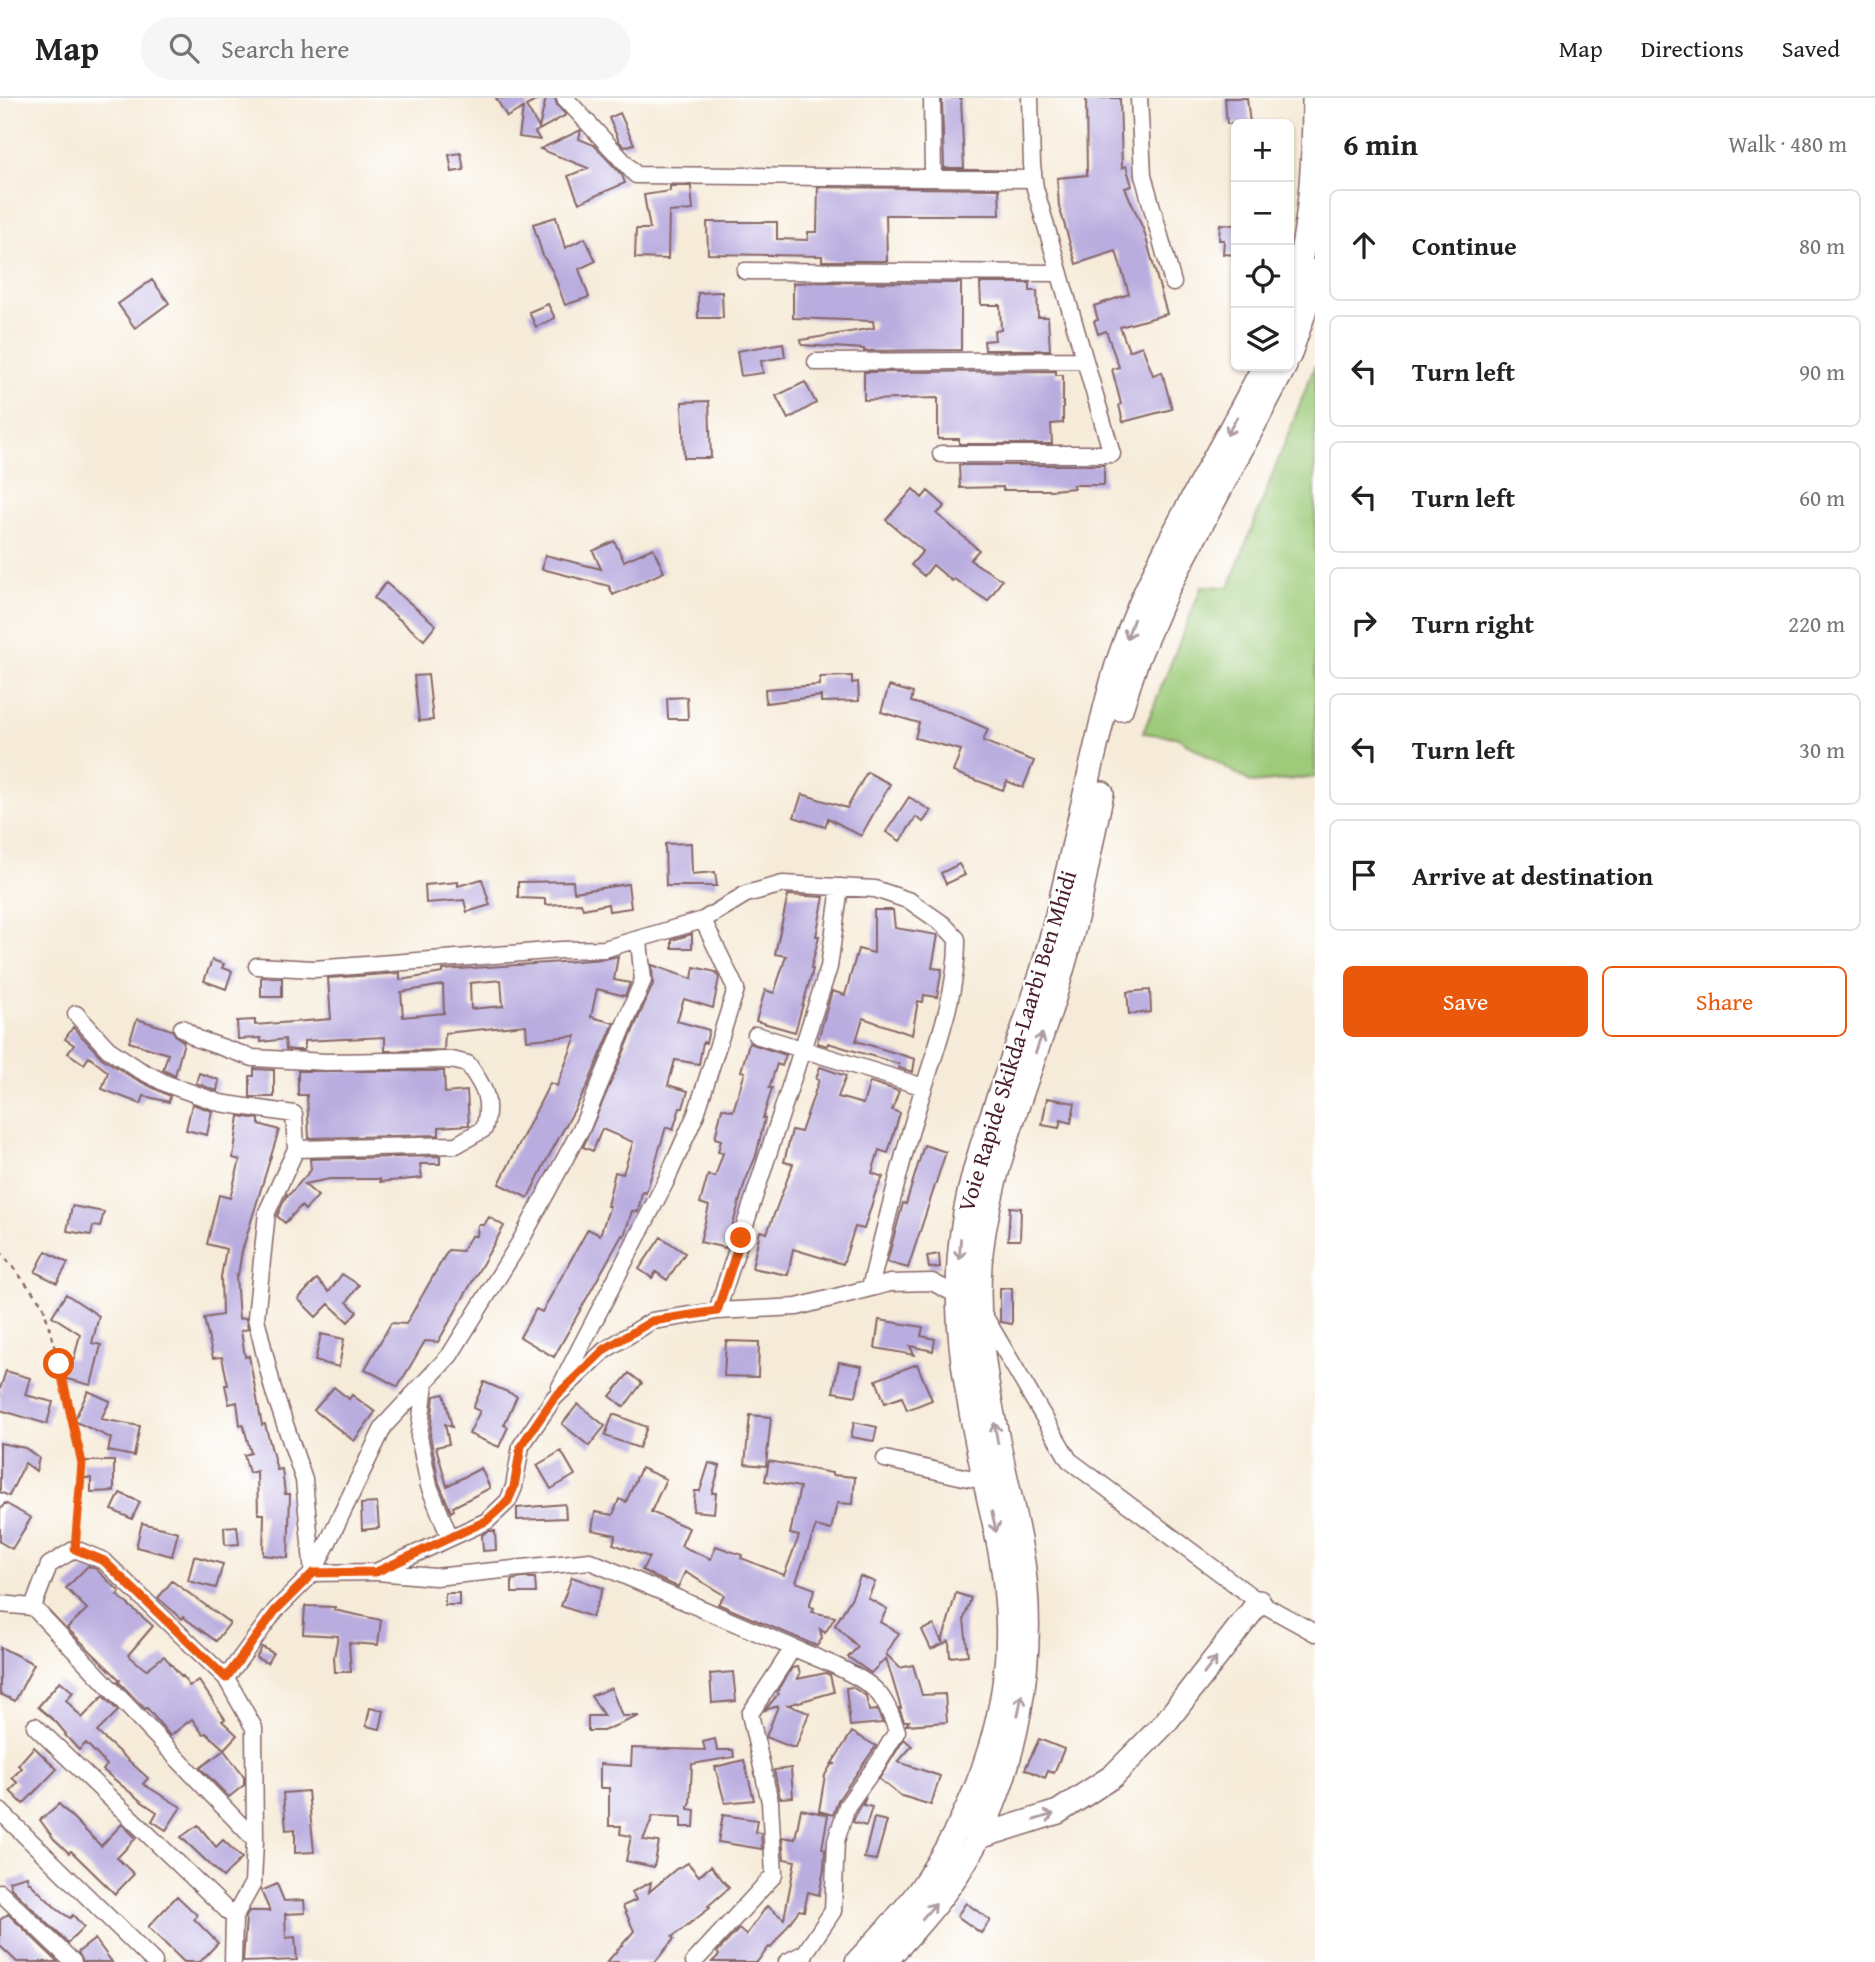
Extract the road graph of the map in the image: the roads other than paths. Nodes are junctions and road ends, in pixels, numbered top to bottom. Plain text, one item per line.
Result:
1 (565, 98) edge
2 (932, 98) edge
3 (1030, 98) edge
4 (1139, 98) edge
5 (1314, 98) edge
6 (933, 178) junction
7 (1034, 179) junction
8 (745, 271) dead end
9 (1315, 271) edge
10 (1060, 273) junction
11 (1172, 283) dead end
12 (1294, 284) edge
13 (1294, 342) edge
14 (1085, 360) junction
15 (816, 362) dead end
16 (1261, 371) edge
17 (1282, 371) edge
18 (941, 454) dead end
19 (840, 887) junction
20 (703, 920) junction
21 (639, 940) junction
22 (257, 966) dead end
23 (76, 1014) dead end
24 (182, 1028) dead end
25 (756, 1035) dead end
26 (803, 1050) junction
27 (924, 1087) junction
28 (296, 1149) junction
29 (870, 1289) junction
30 (959, 1300) junction
31 (980, 1309) junction
32 (717, 1311) junction
33 (425, 1382) junction
34 (554, 1398) junction
35 (885, 1459) dead end
36 (985, 1480) junction
37 (450, 1538) junction
38 (376, 1572) junction
39 (313, 1573) junction
40 (1259, 1602) junction
41 (0, 1604) edge
42 (33, 1607) junction
43 (1315, 1633) edge
44 (793, 1648) junction
45 (226, 1678) junction
46 (35, 1726) dead end
47 (0, 1811) edge
48 (979, 1836) junction
49 (255, 1840) junction
50 (0, 1892) edge
51 (234, 1917) junction
52 (804, 1957) edge
53 (73, 1962) edge
54 (154, 1962) edge
55 (233, 1962) edge
56 (694, 1962) edge
57 (787, 1962) edge
58 (857, 1962) edge
59 (884, 1962) edge

1 - 6 street
2 - 6 street
3 - 7 street
4 - 11 street
5 - 12 highway
6 - 7 street
7 - 10 street
8 - 10 street
9 - 13 highway
10 - 14 street
14 - 15 street
14 - 18 street
16 -> 30 highway, Voie Rapide Skikda-Laarbi Ben Mhidi
31 -> 17 highway, Voie Rapide Skikda-Laarbi Ben Mhidi
19 - 20 street
19 - 26 street
19 - 27 street
20 - 21 street
20 - 34 street
21 - 22 street
21 - 33 street
23 - 28 street
24 - 28 street
25 - 26 street
26 - 27 street
26 - 32 street
27 - 29 street
28 - 39 street
29 - 30 street
29 - 32 street
30 - 31 street
30 - 36 highway, Voie Rapide Skikda-Laarbi Ben Mhidi
31 - 40 street
48 -> 31 highway, Voie Rapide Skikda-Laarbi Ben Mhidi
32 - 34 street
33 - 37 street
33 - 39 street
34 - 37 street
35 - 36 street
36 -> 58 highway, Voie Rapide Skikda-Laarbi Ben Mhidi
37 - 38 street
38 - 39 street
38 - 44 street
39 - 45 street
40 - 43 street
48 -> 40 highway
41 - 42 street
42 - 45 street
42 - 49 street
44 - 52 street
44 - 56 street
45 - 49 street
46 - 51 street
47 - 54 street
59 -> 48 highway, Voie Rapide Skikda-Laarbi Ben Mhidi
49 - 51 street
50 - 53 street
51 - 55 street
52 - 57 street

